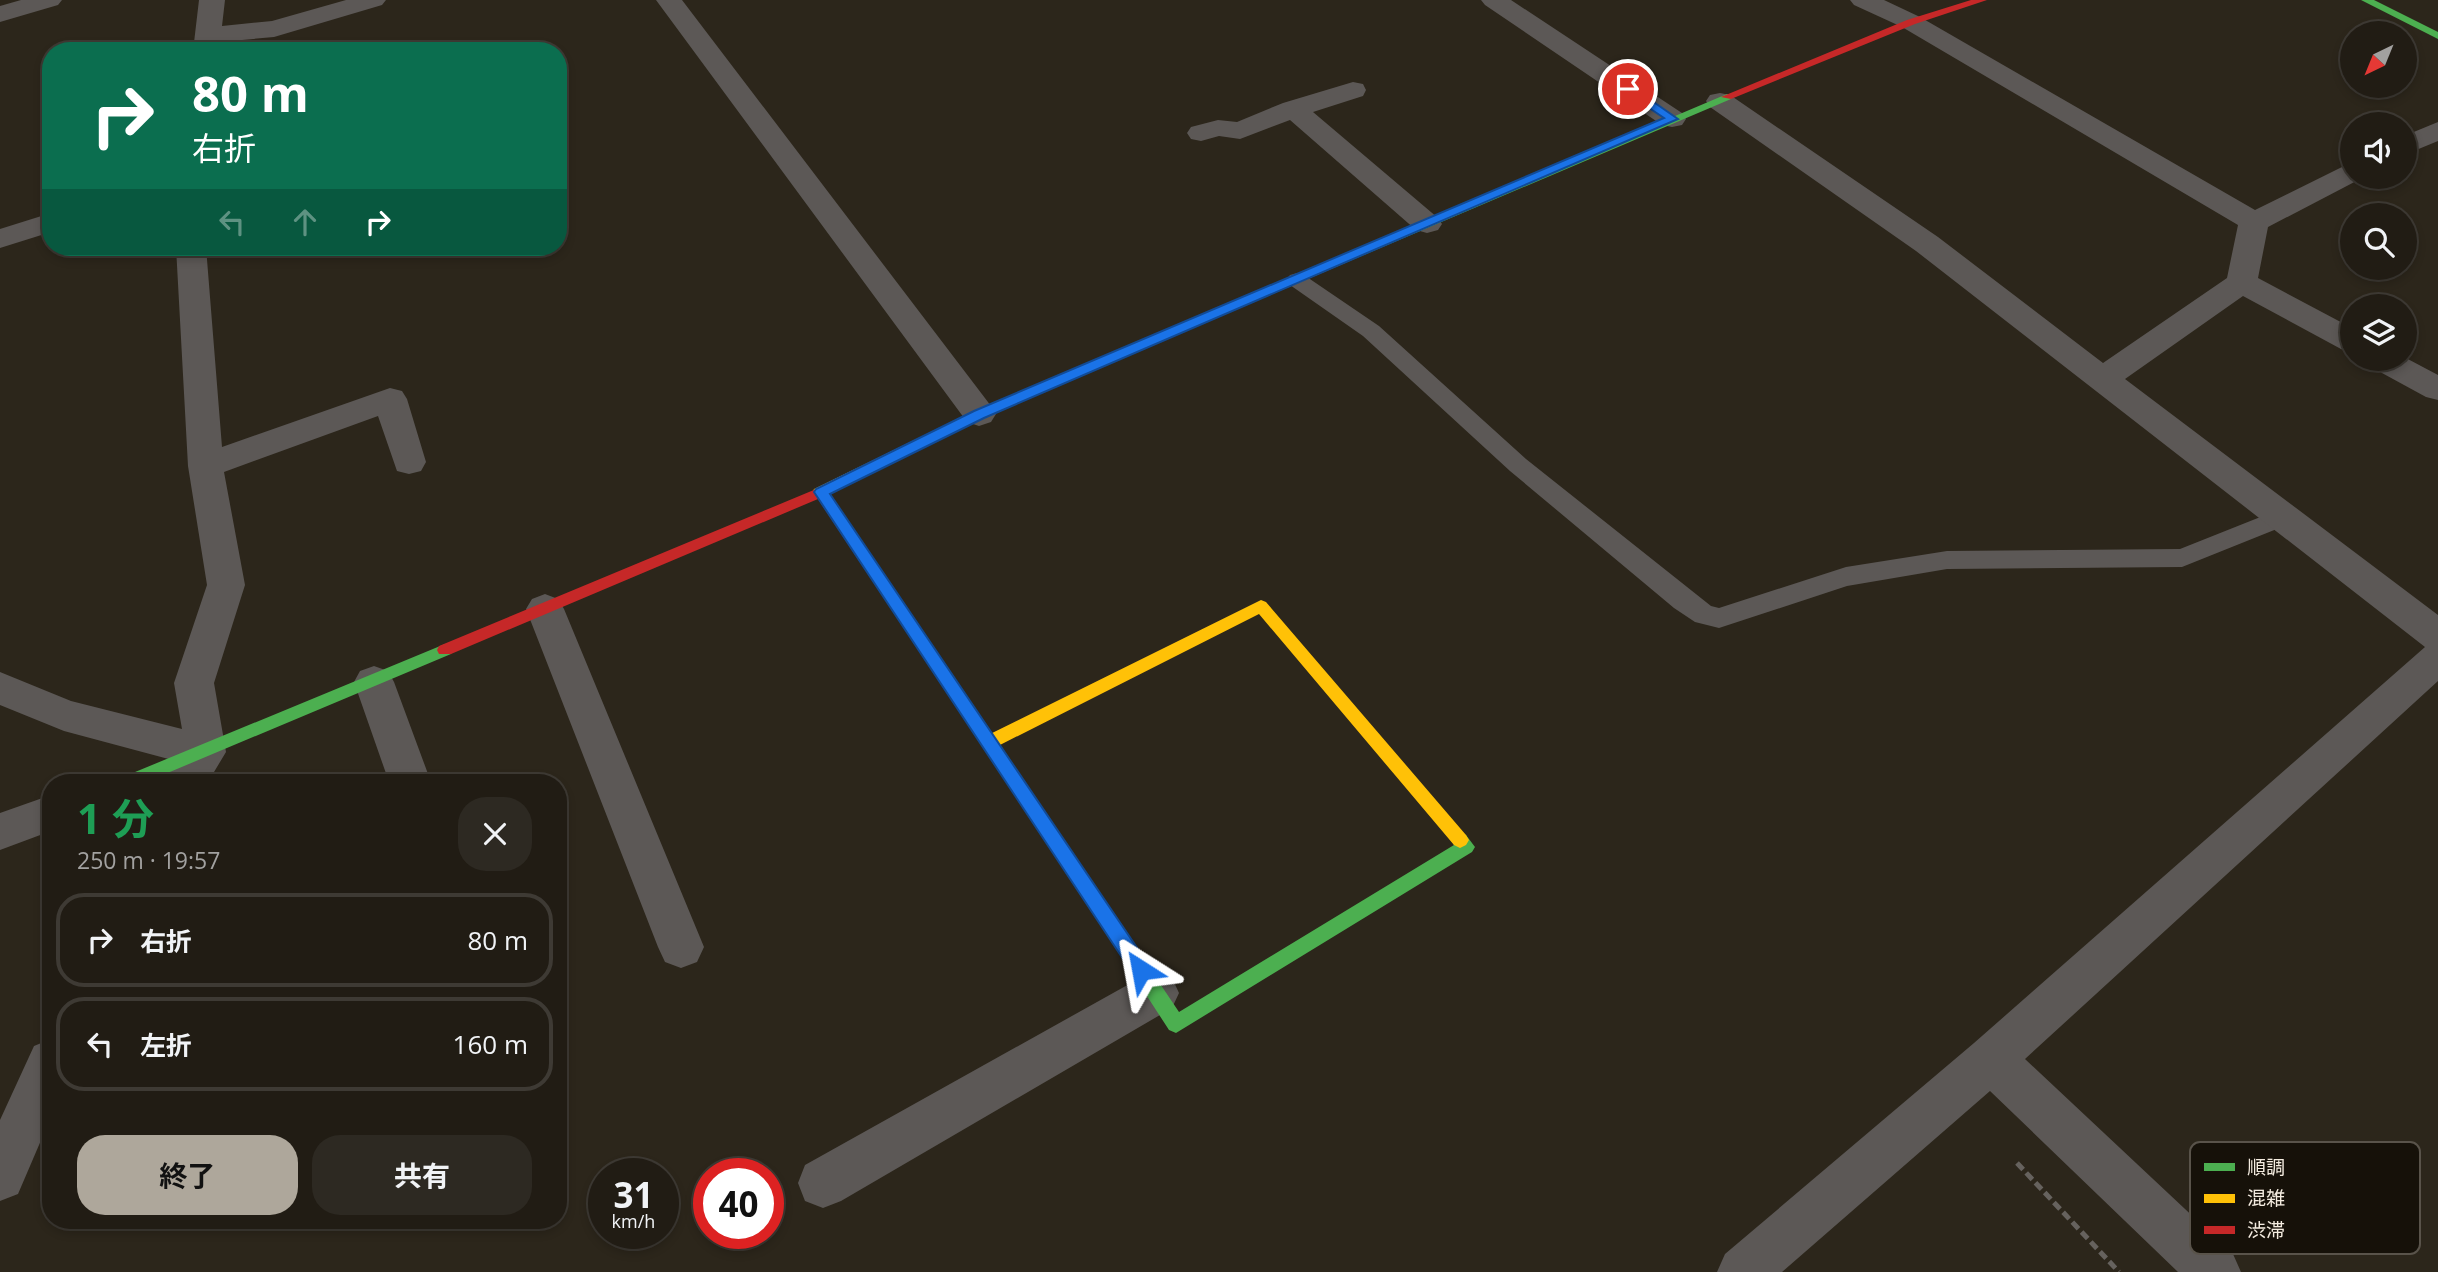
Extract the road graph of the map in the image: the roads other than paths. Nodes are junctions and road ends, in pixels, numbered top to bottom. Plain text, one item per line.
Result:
1 (48, 0) edge
2 (212, 0) edge
3 (373, 0) edge
4 (669, 0) edge
5 (1494, 0) edge
6 (1863, 0) edge
7 (1982, 0) edge
8 (2366, 0) edge
9 (0, 14) edge
10 (1911, 22) junction
11 (2438, 36) edge
12 (207, 42) edge
13 (212, 42) edge
14 (1353, 90) dead end
15 (1720, 102) junction
16 (1293, 109) junction
17 (1672, 119) junction
18 (2438, 130) edge
19 (1201, 132) dead end
20 (2417, 140) edge
21 (2340, 179) edge
22 (2254, 222) junction
23 (1427, 224) junction
24 (42, 225) edge
25 (0, 239) edge
26 (192, 256) edge
27 (1297, 280) junction
28 (2242, 282) junction
29 (2340, 335) edge
30 (2404, 371) edge
31 (2104, 378) junction
32 (2438, 389) edge
33 (979, 414) junction
34 (409, 462) dead end
35 (205, 466) junction
36 (821, 492) junction
37 (2283, 517) junction
38 (545, 609) junction
39 (2438, 636) edge
40 (2438, 657) edge
41 (374, 682) junction
42 (0, 688) edge
43 (990, 741) junction
44 (196, 767) edge
45 (165, 774) edge
46 (407, 774) edge
47 (42, 816) edge
48 (0, 832) edge
49 (681, 947) dead end
50 (1156, 993) junction
51 (1991, 1059) junction
52 (42, 1082) edge
53 (0, 1177) edge
54 (822, 1183) dead end
55 (2190, 1247) edge
56 (2197, 1254) edge
57 (1743, 1272) edge
58 (2216, 1272) edge

1 - 9 street
2 - 12 street
3 - 13 street
4 - 33 street
5 - 17 street
6 - 10 street
7 - 10 main road
8 - 11 main road
10 - 15 main road
10 - 22 street
14 - 16 street
15 - 17 main road
15 - 31 street
16 - 19 street
16 - 23 street
17 - 23 main road
18 - 20 street
21 - 22 street
22 - 28 street
23 - 27 main road
24 - 25 street
26 - 35 street
27 - 33 main road
27 - 37 lane
28 - 29 street
28 - 31 street
30 - 32 street
31 - 37 street
33 - 36 main road
34 - 35 street
35 - 44 street
36 - 38 main road
36 - 43 main road
37 - 39 street
38 - 41 main road
38 - 49 street
40 - 51 street
41 - 44 main road
41 - 46 street
42 - 44 street
43 - 50 main road
43 - 50 main road
44 - 45 main road
47 - 48 street
50 - 54 street
51 - 55 street
51 - 57 street
52 - 53 street
56 - 58 street

